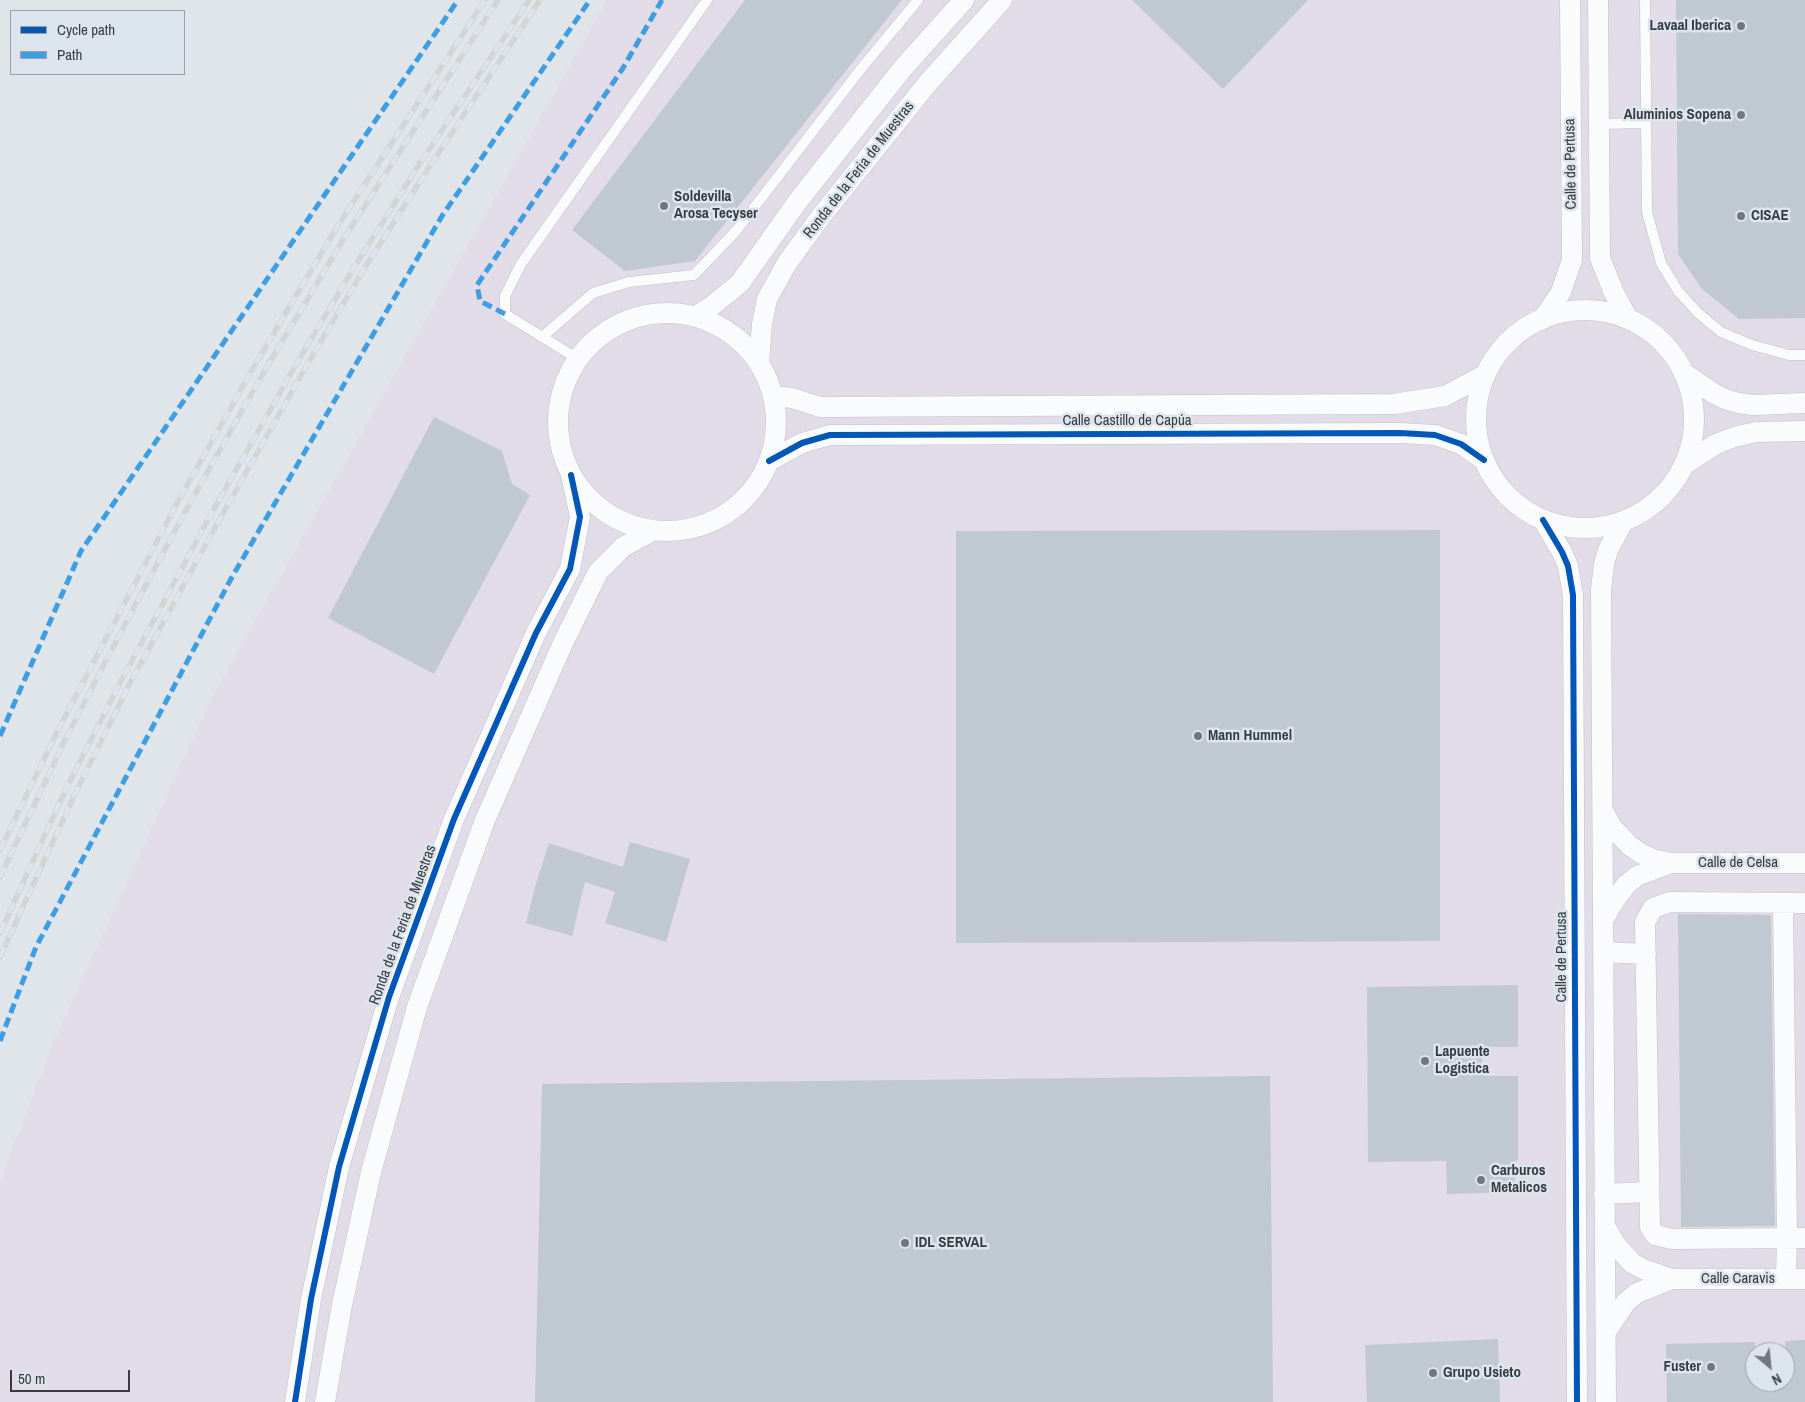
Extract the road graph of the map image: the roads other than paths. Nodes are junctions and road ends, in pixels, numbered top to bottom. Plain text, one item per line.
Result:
1 (707, 0) edge
2 (918, 0) edge
3 (964, 0) edge
4 (1002, 0) edge
5 (1570, 0) edge
6 (1598, 0) edge
7 (1645, 0) edge
8 (1646, 123) junction
9 (1599, 124) junction
10 (695, 317) junction
11 (1628, 319) junction
12 (1542, 320) junction
13 (542, 337) junction
14 (1805, 355) edge
15 (578, 359) junction
16 (759, 363) junction
17 (1684, 373) junction
18 (1486, 374) junction
19 (773, 396) junction
20 (1805, 403) edge
21 (1805, 430) edge
22 (1484, 460) junction
23 (769, 461) junction
24 (1685, 464) junction
25 (571, 475) junction
26 (1542, 520) junction
27 (1623, 522) junction
28 (652, 531) junction
29 (1603, 811) junction
30 (1805, 862) edge
31 (1671, 863) junction
32 (1784, 903) junction
33 (1805, 903) edge
34 (1603, 920) junction
35 (1603, 952) junction
36 (1646, 954) junction
37 (1649, 1192) junction
38 (1604, 1194) junction
39 (1606, 1228) junction
40 (1796, 1238) edge
41 (1672, 1279) junction
42 (1796, 1279) edge
43 (1606, 1332) junction
44 (295, 1402) edge
45 (325, 1402) edge
46 (1577, 1402) edge
47 (1606, 1402) edge

1 - 13 lane
2 - 13 lane
3 - 10 street, Ronda de la Feria de Muestras
4 - 16 street, Ronda de la Feria de Muestras
5 - 12 street, Calle de Pertusa
6 - 9 street, Calle de Pertusa
7 - 8 lane
8 - 9 lane
8 - 14 lane
9 - 11 street, Calle de Pertusa
10 - 15 street, Ronda de la Feria de Muestras
10 - 16 street, Ronda de la Feria de Muestras
11 - 12 street
11 - 17 street
12 - 18 street
13 - 15 lane
15 - 25 street, Ronda de la Feria de Muestras
16 - 19 street, Ronda de la Feria de Muestras
17 - 20 street
17 - 24 street
18 - 19 street, Calle Castillo de Capúa
18 - 22 street
19 - 23 street, Ronda de la Feria de Muestras
21 - 24 street
22 - 23 street, Calle Castillo de Capúa
22 - 26 street
23 - 28 street, Ronda de la Feria de Muestras
24 - 27 street
25 - 28 street, Ronda de la Feria de Muestras
25 - 44 street, Ronda de la Feria de Muestras
26 - 27 street
26 - 46 street, Calle de Pertusa
27 - 29 street
28 - 45 street, Ronda de la Feria de Muestras
29 - 31 street, Calle de Celsa
29 - 34 street
30 - 31 street, Calle de Celsa
31 - 34 street, Calle de Celsa
32 - 33 street
32 - 36 street
32 - 40 street
34 - 35 street
35 - 36 street
35 - 38 street
36 - 37 street
37 - 38 street
37 - 40 street
38 - 39 street
39 - 41 street, Calle Caravis
39 - 43 street
40 - 42 street
41 - 42 street, Calle Caravis
41 - 43 street, Calle Caravis
43 - 47 street

